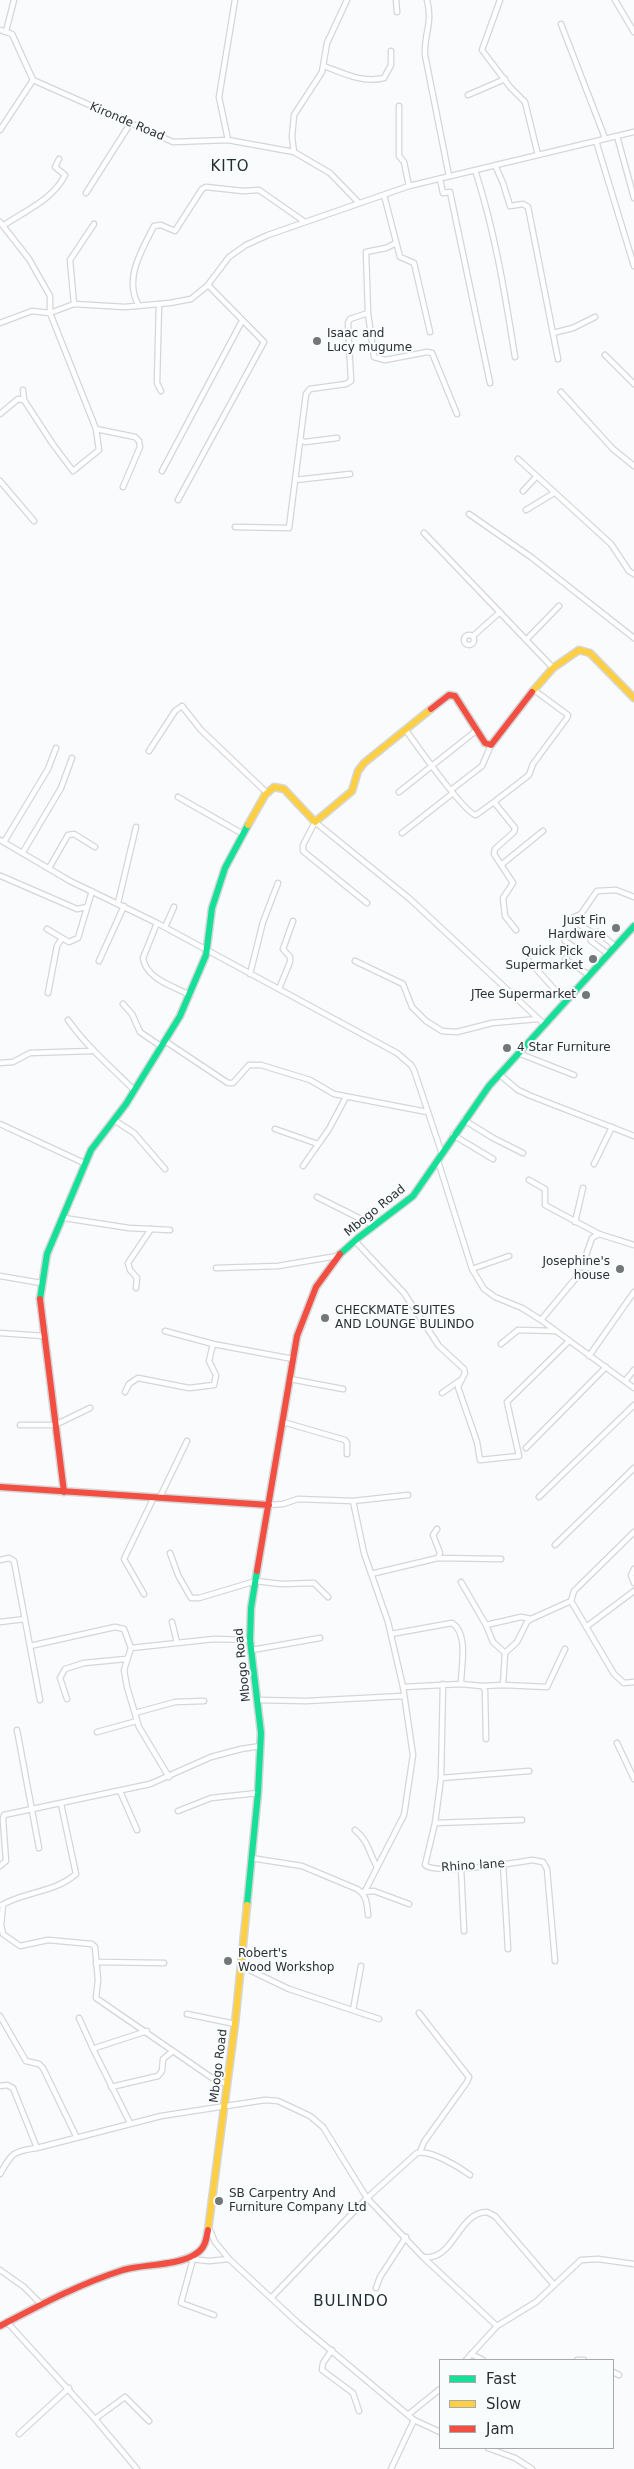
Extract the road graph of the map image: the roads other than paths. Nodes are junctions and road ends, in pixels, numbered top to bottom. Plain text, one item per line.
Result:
1 (14, 0) edge
2 (235, 0) edge
3 (346, 0) edge
4 (396, 0) edge
5 (427, 0) edge
6 (500, 0) edge
7 (615, 0) edge
8 (397, 12) dead end
9 (562, 24) dead end
10 (632, 25) edge
11 (0, 30) edge
12 (6, 31) junction
13 (634, 32) edge
14 (391, 51) dead end
15 (324, 66) junction
16 (505, 78) junction
17 (33, 80) junction
18 (468, 95) dead end
19 (399, 106) dead end
20 (130, 124) junction
21 (0, 130) edge
22 (634, 132) edge
23 (617, 136) junction
24 (605, 138) junction
25 (228, 140) junction
26 (596, 141) junction
27 (294, 152) junction
28 (538, 155) junction
29 (60, 159) dead end
30 (495, 165) junction
31 (475, 170) junction
32 (450, 176) junction
33 (440, 179) junction
34 (409, 186) junction
35 (86, 194) dead end
36 (384, 195) junction
37 (634, 198) edge
38 (359, 203) junction
39 (305, 222) junction
40 (2, 224) edge
41 (94, 224) dead end
42 (396, 243) junction
43 (634, 266) edge
44 (208, 285) junction
45 (74, 304) junction
46 (159, 304) junction
47 (139, 306) junction
48 (50, 313) junction
49 (368, 313) junction
50 (0, 316) edge
51 (596, 318) dead end
52 (242, 321) junction
53 (2, 322) edge
54 (430, 332) dead end
55 (554, 333) junction
56 (606, 355) dead end
57 (515, 357) dead end
58 (558, 359) dead end
59 (490, 383) dead end
60 (634, 384) edge
61 (23, 390) dead end
62 (161, 391) dead end
63 (561, 392) dead end
64 (24, 400) junction
65 (0, 414) edge
66 (456, 414) dead end
67 (96, 429) junction
68 (337, 438) dead end
69 (300, 440) junction
70 (518, 459) dead end
71 (634, 466) edge
72 (162, 471) dead end
73 (350, 474) dead end
74 (536, 477) junction
75 (294, 480) junction
76 (0, 481) edge
77 (123, 487) dead end
78 (523, 491) dead end
79 (554, 493) junction
80 (178, 500) dead end
81 (526, 510) dead end
82 (469, 514) dead end
83 (34, 521) dead end
84 (235, 528) dead end
85 (424, 534) dead end
86 (634, 574) edge
87 (559, 606) dead end
88 (500, 612) junction
89 (473, 636) dead end
90 (634, 638) edge
91 (526, 640) junction
92 (553, 668) junction
93 (534, 690) junction
94 (634, 698) edge
95 (405, 729) junction
96 (477, 730) junction
97 (491, 746) junction
98 (56, 748) dead end
99 (150, 751) dead end
100 (72, 758) dead end
101 (433, 766) junction
102 (399, 792) dead end
103 (452, 792) junction
104 (267, 793) junction
105 (178, 797) dead end
106 (494, 802) junction
107 (315, 822) junction
108 (136, 826) dead end
109 (543, 831) dead end
110 (402, 833) dead end
111 (243, 834) junction
112 (2, 841) edge
113 (95, 847) dead end
114 (23, 852) junction
115 (501, 865) junction
116 (49, 868) junction
117 (1, 876) dead end
118 (278, 883) dead end
119 (92, 891) junction
120 (634, 897) edge
121 (118, 903) junction
122 (367, 903) dead end
123 (124, 906) junction
124 (87, 907) junction
125 (174, 907) dead end
126 (568, 920) dead end
127 (293, 921) dead end
128 (157, 923) junction
129 (580, 925) dead end
130 (165, 928) junction
131 (48, 929) dead end
132 (516, 930) dead end
133 (633, 930) edge
134 (596, 935) junction
135 (62, 938) junction
136 (564, 942) dead end
137 (615, 946) junction
138 (208, 950) junction
139 (608, 954) junction
140 (99, 961) dead end
141 (354, 961) dead end
142 (529, 961) dead end
143 (250, 974) junction
144 (589, 974) junction
145 (279, 989) junction
146 (48, 992) dead end
147 (190, 995) junction
148 (565, 1001) junction
149 (123, 1004) dead end
150 (68, 1020) dead end
151 (541, 1022) junction
152 (164, 1044) junction
153 (91, 1050) junction
154 (518, 1053) junction
155 (0, 1063) edge
156 (499, 1074) junction
157 (574, 1075) dead end
158 (134, 1090) junction
159 (346, 1097) junction
160 (427, 1112) junction
161 (114, 1120) junction
162 (464, 1120) junction
163 (0, 1124) edge
164 (612, 1127) junction
165 (275, 1129) dead end
166 (453, 1135) junction
167 (634, 1136) edge
168 (318, 1144) junction
169 (523, 1153) dead end
170 (442, 1154) junction
171 (493, 1159) dead end
172 (438, 1161) junction
173 (84, 1163) junction
174 (594, 1164) dead end
175 (303, 1166) dead end
176 (165, 1169) dead end
177 (529, 1180) dead end
178 (583, 1188) dead end
179 (317, 1197) dead end
180 (64, 1218) junction
181 (575, 1222) junction
182 (374, 1225) junction
183 (151, 1229) junction
184 (170, 1230) dead end
185 (599, 1234) junction
186 (355, 1241) junction
187 (634, 1244) edge
188 (338, 1256) junction
189 (509, 1256) dead end
190 (584, 1261) dead end
191 (216, 1268) dead end
192 (472, 1268) junction
193 (604, 1275) dead end
194 (0, 1276) edge
195 (41, 1283) junction
196 (136, 1288) dead end
197 (634, 1292) edge
198 (541, 1320) junction
199 (556, 1331) junction
200 (165, 1332) dead end
201 (0, 1334) edge
202 (44, 1336) junction
203 (569, 1341) junction
204 (213, 1344) junction
205 (501, 1344) dead end
206 (589, 1356) junction
207 (293, 1359) junction
208 (606, 1367) junction
209 (634, 1370) edge
210 (290, 1379) junction
211 (460, 1380) junction
212 (625, 1381) junction
213 (634, 1388) edge
214 (343, 1389) dead end
215 (125, 1392) dead end
216 (442, 1393) dead end
217 (634, 1405) edge
218 (90, 1408) dead end
219 (283, 1422) junction
220 (20, 1425) dead end
221 (55, 1425) junction
222 (187, 1441) dead end
223 (526, 1448) dead end
224 (347, 1454) dead end
225 (634, 1468) edge
226 (0, 1487) edge
227 (64, 1492) junction
228 (408, 1495) dead end
229 (157, 1497) junction
230 (539, 1497) dead end
231 (353, 1501) junction
232 (269, 1505) junction
233 (437, 1529) dead end
234 (634, 1532) edge
235 (555, 1545) dead end
236 (170, 1553) dead end
237 (438, 1558) junction
238 (501, 1559) dead end
239 (0, 1560) edge
240 (634, 1569) edge
241 (371, 1574) junction
242 (256, 1581) junction
243 (461, 1582) dead end
244 (634, 1583) edge
245 (634, 1591) edge
246 (144, 1594) dead end
247 (328, 1596) dead end
248 (571, 1601) junction
249 (25, 1618) junction
250 (531, 1619) junction
251 (0, 1622) edge
252 (172, 1622) dead end
253 (486, 1625) junction
254 (586, 1627) junction
255 (391, 1634) junction
256 (320, 1638) dead end
257 (250, 1640) junction
258 (177, 1643) junction
259 (30, 1646) junction
260 (131, 1648) junction
261 (565, 1649) dead end
262 (252, 1650) junction
263 (505, 1653) junction
264 (126, 1659) junction
265 (634, 1682) edge
266 (443, 1684) junction
267 (461, 1684) junction
268 (503, 1685) junction
269 (403, 1686) junction
270 (482, 1686) junction
271 (404, 1696) junction
272 (67, 1699) dead end
273 (40, 1700) dead end
274 (258, 1700) junction
275 (204, 1701) dead end
276 (135, 1713) junction
277 (137, 1721) junction
278 (17, 1730) dead end
279 (97, 1732) dead end
280 (486, 1739) dead end
281 (617, 1743) dead end
282 (261, 1746) junction
283 (529, 1771) dead end
284 (169, 1777) junction
285 (441, 1778) junction
286 (634, 1779) edge
287 (120, 1791) junction
288 (258, 1793) junction
289 (62, 1804) junction
290 (32, 1811) junction
291 (178, 1811) dead end
292 (522, 1820) dead end
293 (435, 1823) junction
294 (137, 1830) dead end
295 (355, 1830) dead end
296 (38, 1848) dead end
297 (251, 1858) junction
298 (503, 1864) junction
299 (0, 1866) edge
300 (377, 1867) junction
301 (461, 1868) junction
302 (364, 1892) junction
303 (409, 1904) dead end
304 (1, 1906) edge
305 (368, 1915) dead end
306 (464, 1931) dead end
307 (508, 1949) dead end
308 (555, 1960) dead end
309 (164, 1963) dead end
310 (96, 1964) junction
311 (241, 1966) junction
312 (361, 1966) dead end
313 (353, 2010) junction
314 (420, 2013) dead end
315 (187, 2014) dead end
316 (0, 2016) edge
317 (79, 2018) dead end
318 (379, 2019) dead end
319 (235, 2024) junction
320 (147, 2031) junction
321 (94, 2051) junction
322 (173, 2051) junction
323 (227, 2084) junction
324 (0, 2086) edge
325 (111, 2087) junction
326 (225, 2107) junction
327 (130, 2123) junction
328 (76, 2136) junction
329 (37, 2148) junction
330 (420, 2152) junction
331 (0, 2174) edge
332 (470, 2175) dead end
333 (367, 2198) junction
334 (209, 2228) junction
335 (406, 2237) junction
336 (423, 2257) junction
337 (191, 2259) junction
338 (229, 2260) junction
339 (634, 2264) edge
340 (0, 2270) edge
341 (554, 2285) junction
342 (376, 2288) dead end
343 (271, 2298) junction
344 (41, 2304) junction
345 (214, 2315) dead end
346 (7, 2322) junction
347 (0, 2326) edge
348 (497, 2326) junction
349 (332, 2350) junction
350 (471, 2354) junction
351 (467, 2359) edge
352 (481, 2359) edge
353 (614, 2372) edge
354 (619, 2375) dead end
355 (69, 2388) junction
356 (439, 2390) edge
357 (359, 2411) dead end
358 (409, 2414) junction
359 (95, 2418) junction
360 (414, 2420) junction
361 (149, 2421) dead end
362 (439, 2432) edge
363 (19, 2434) dead end
364 (491, 2449) edge
365 (137, 2469) edge
366 (391, 2469) edge
367 (532, 2469) edge

1 - 12 street
2 - 25 street
3 - 15 street
4 - 8 street
5 - 32 street
6 - 16 street
7 - 10 street
9 - 24 street
10 - 13 street
11 - 12 street
12 - 17 street
14 - 15 street
15 - 27 street
16 - 18 street
16 - 28 street
17 - 20 street, Kironde Road
17 - 21 street
19 - 34 street
20 - 25 street, Kironde Road
20 - 35 street
22 - 23 street
23 - 24 street
23 - 37 street
24 - 26 street
25 - 27 street, Kironde Road
26 - 28 street
26 - 43 street
27 - 38 street, Kironde Road
28 - 30 street
29 - 40 street
30 - 31 street
30 - 55 street
31 - 32 street
31 - 57 street
32 - 33 street
33 - 34 street
33 - 59 street
34 - 36 street
36 - 38 street
36 - 42 street
38 - 39 street
39 - 44 street
39 - 47 street
40 - 48 street
41 - 45 street
42 - 49 street
42 - 54 street
44 - 46 street
44 - 52 street
45 - 47 street
45 - 48 street
46 - 47 street
46 - 62 street
48 - 53 street
48 - 67 street
49 - 66 street
49 - 69 street
50 - 53 street
51 - 55 street
52 - 72 street
52 - 80 street
55 - 58 street
56 - 60 street
61 - 64 street
63 - 71 street
64 - 65 street
64 - 67 street
67 - 77 street
68 - 69 street
69 - 75 street
70 - 74 street
73 - 75 street
74 - 78 street
74 - 79 street
75 - 84 street
76 - 83 street
79 - 81 street
79 - 86 street
82 - 90 street
85 - 88 street
87 - 91 street
88 - 89 street
88 - 91 street
91 - 92 street
92 - 93 main road
92 - 94 main road
93 - 97 main road
93 - 106 street
95 - 96 main road
95 - 101 street
95 - 107 main road
96 - 97 main road
96 - 101 street
97 - 103 street
98 - 112 street
99 - 104 street
100 - 114 street
101 - 102 street
101 - 103 street
103 - 106 street
103 - 110 street
104 - 107 main road
104 - 111 main road
105 - 111 street
106 - 115 street
107 - 122 street
107 - 151 street
108 - 121 street
109 - 115 street
111 - 138 main road
112 - 114 street
113 - 116 street
114 - 116 street
115 - 132 street
116 - 119 street
117 - 124 street
118 - 143 street
119 - 121 street
119 - 124 street
120 - 126 street
121 - 123 street
123 - 128 street
123 - 140 street
124 - 135 street
125 - 130 street
127 - 145 street
128 - 130 street
128 - 147 street
129 - 134 street
130 - 138 street
131 - 135 street
133 - 137 main road, Mbogo Road
134 - 137 street
134 - 139 street
135 - 146 street
136 - 144 street
137 - 139 main road, Mbogo Road
138 - 143 street
138 - 147 main road
139 - 144 main road, Mbogo Road
141 - 151 street
142 - 148 street
143 - 145 street
144 - 148 main road, Mbogo Road
145 - 160 street
147 - 152 main road
148 - 151 main road, Mbogo Road
149 - 152 street
150 - 153 street
151 - 154 main road, Mbogo Road
152 - 158 main road
152 - 159 street
153 - 155 street
153 - 158 street
154 - 156 main road, Mbogo Road
154 - 157 street
156 - 162 main road, Mbogo Road
156 - 164 street
158 - 161 main road
159 - 160 street
159 - 168 street
160 - 170 street
161 - 173 main road
161 - 176 street
162 - 166 main road, Mbogo Road
162 - 169 street
163 - 173 street
164 - 167 street
164 - 174 street
165 - 168 street
166 - 170 main road, Mbogo Road
166 - 171 street
168 - 175 street
170 - 172 main road, Mbogo Road
172 - 182 main road, Mbogo Road
172 - 192 street
173 - 180 main road
177 - 181 street
178 - 181 street
179 - 182 street
180 - 183 street
180 - 195 main road
181 - 185 street
182 - 186 main road, Mbogo Road
183 - 184 street
183 - 196 street
185 - 187 street
185 - 190 street
186 - 188 main road, Mbogo Road
186 - 211 street
188 - 191 street
188 - 207 main road, Mbogo Road
189 - 192 street
192 - 198 street
193 - 198 street
194 - 195 street
195 - 202 main road
197 - 206 street
198 - 199 street
199 - 203 street
199 - 205 street
200 - 204 street
201 - 202 street
202 - 221 main road
203 - 206 street
203 - 211 street
204 - 207 street
204 - 215 street
206 - 208 street
207 - 210 main road, Mbogo Road
208 - 212 street
208 - 223 street
209 - 212 street
210 - 214 street
210 - 219 main road, Mbogo Road
211 - 216 street
212 - 213 street
217 - 230 street
218 - 221 street
219 - 224 street
219 - 232 main road, Mbogo Road
220 - 221 street
221 - 227 main road
222 - 229 street
225 - 235 street
226 - 227 main road
227 - 229 main road
228 - 231 street
229 - 232 main road
229 - 246 street
231 - 232 street
231 - 241 street
232 - 242 main road, Mbogo Road
233 - 237 street
234 - 248 street
236 - 242 street
237 - 238 street
237 - 241 street
239 - 249 street
240 - 244 street
241 - 255 street
242 - 247 street
242 - 257 main road, Mbogo Road
243 - 253 street
245 - 254 street
248 - 250 street
248 - 254 street
249 - 251 street
249 - 259 street
250 - 253 street
250 - 263 street
252 - 258 street
253 - 263 street
254 - 265 street
255 - 267 street
255 - 269 street
256 - 262 street
257 - 258 street
257 - 262 main road, Mbogo Road
258 - 260 street
259 - 260 street
259 - 273 street
260 - 264 street
261 - 268 street
262 - 274 main road, Mbogo Road
263 - 268 street
264 - 272 street
264 - 276 street
266 - 267 street
266 - 269 street
266 - 285 street, Rhino lane
267 - 270 street
268 - 270 street
269 - 271 street
270 - 280 street
271 - 274 street
271 - 300 street
274 - 282 main road, Mbogo Road
275 - 276 street
276 - 277 street
277 - 279 street
277 - 284 street
278 - 290 street
281 - 286 street
282 - 284 street
282 - 288 main road, Mbogo Road
283 - 285 street
284 - 287 street
285 - 293 street, Rhino lane
287 - 289 street
287 - 294 street
288 - 291 street
288 - 297 main road, Mbogo Road
289 - 290 street
289 - 304 street
290 - 296 street
290 - 299 street
292 - 293 street
293 - 301 street, Rhino lane
295 - 300 street
297 - 302 street
297 - 311 main road, Mbogo Road
298 - 301 street, Rhino lane
298 - 307 street
298 - 308 street, Rhino lane
300 - 302 street
301 - 306 street
302 - 303 street
302 - 305 street
304 - 310 street
309 - 310 street
310 - 320 street
311 - 313 street
311 - 319 main road, Mbogo Road
312 - 313 street
313 - 318 street
314 - 330 street
315 - 319 street
316 - 328 street
317 - 321 street
319 - 323 main road, Mbogo Road
320 - 321 street
320 - 322 street
321 - 325 street
322 - 323 street
322 - 325 street
323 - 326 main road, Mbogo Road
324 - 329 street
325 - 327 street
326 - 327 street
326 - 333 street
326 - 334 main road, Mbogo Road
327 - 328 street
328 - 329 street
329 - 331 street
330 - 332 street
330 - 333 street
333 - 335 street
333 - 343 street
334 - 337 main road, Mbogo Road
334 - 338 street
335 - 336 street
335 - 342 street
336 - 341 street
336 - 348 street
337 - 338 street
337 - 344 main road
337 - 345 street
338 - 343 street
339 - 341 street
340 - 344 street
341 - 348 street
343 - 349 street
344 - 346 main road
346 - 347 main road
346 - 355 street
348 - 350 street
349 - 357 street
349 - 358 street
350 - 351 street
350 - 352 street
353 - 354 street
355 - 359 street
355 - 363 street
356 - 358 street
358 - 360 street
359 - 361 street
359 - 365 street
360 - 362 street
360 - 366 street
364 - 367 street

